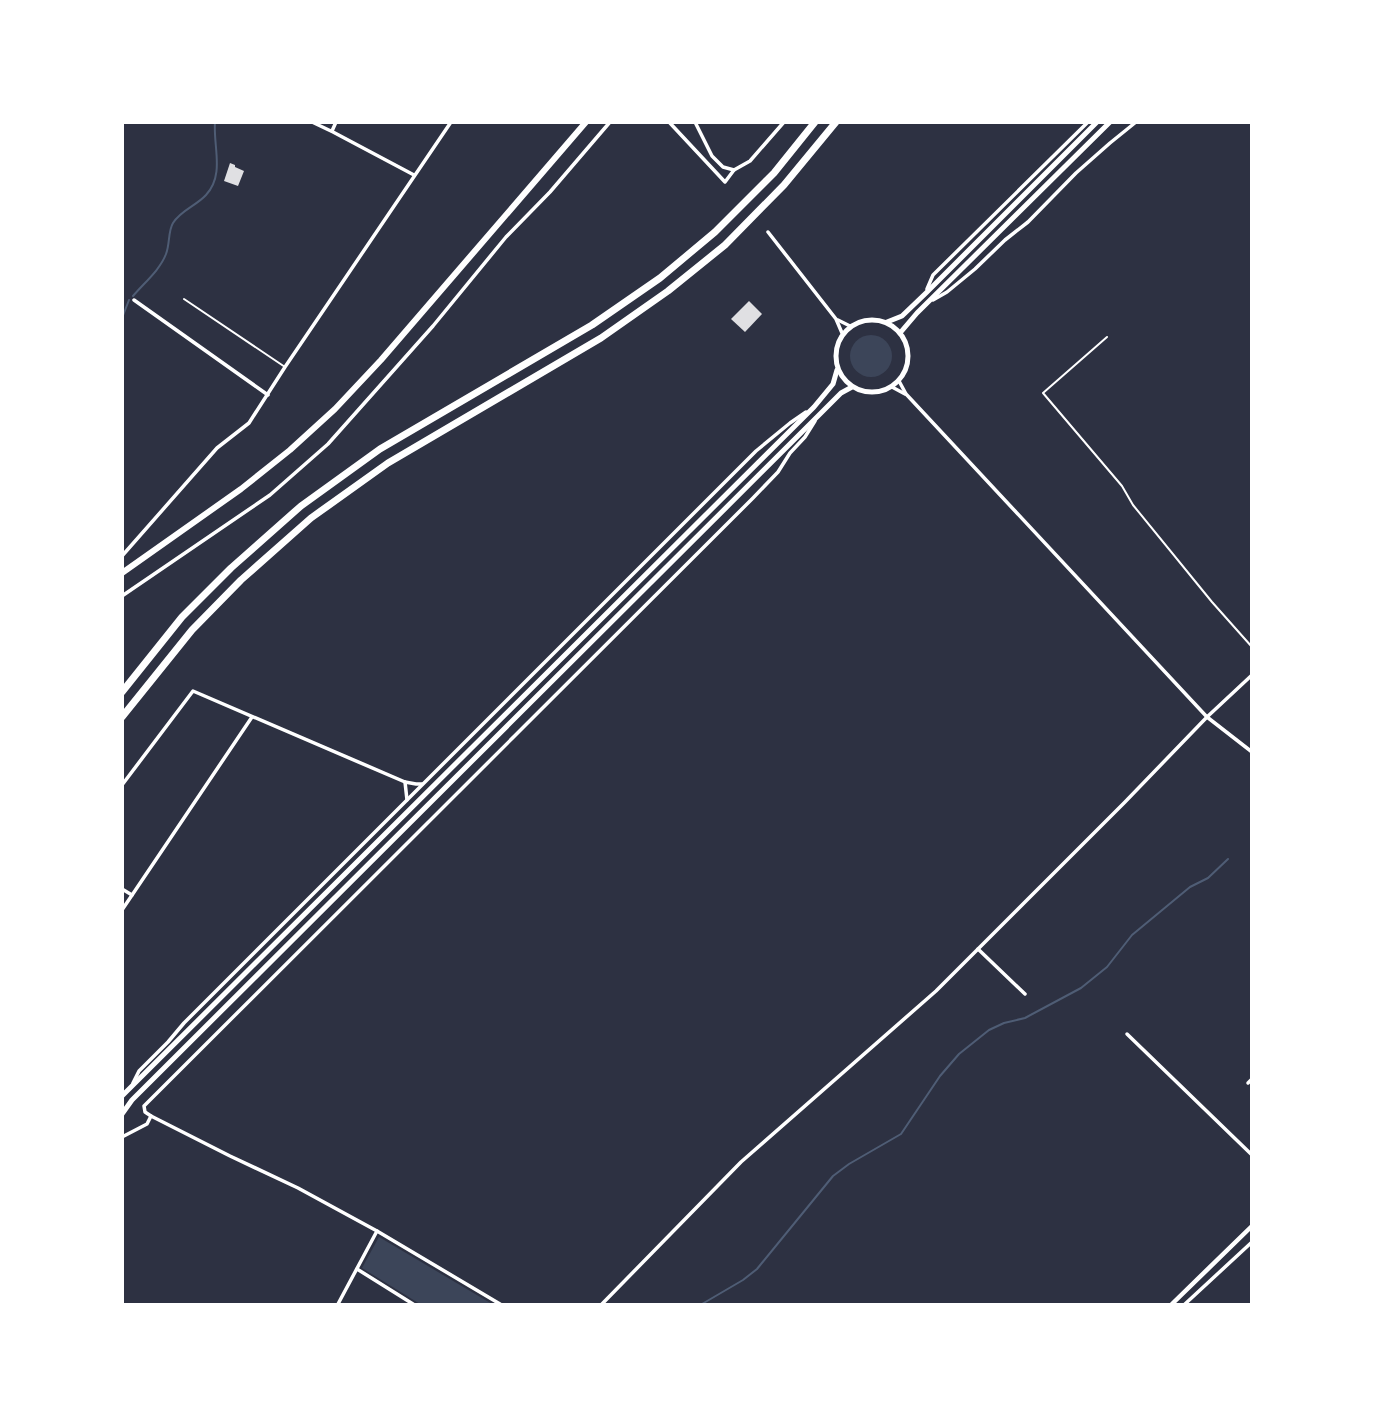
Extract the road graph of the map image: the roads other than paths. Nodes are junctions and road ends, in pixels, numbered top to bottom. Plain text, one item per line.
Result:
1 (312, 122) edge
2 (336, 122) edge
3 (451, 122) edge
4 (586, 122) edge
5 (610, 122) edge
6 (669, 122) edge
7 (695, 122) edge
8 (784, 122) edge
9 (815, 122) edge
10 (836, 122) edge
11 (1088, 122) edge
12 (1097, 122) edge
13 (1110, 122) edge
14 (1136, 122) edge
15 (332, 131) junction
16 (734, 170) junction
17 (415, 175) junction
18 (768, 232) dead end
19 (926, 293) junction
20 (184, 299) dead end
21 (134, 300) dead end
22 (931, 301) junction
23 (836, 319) junction
24 (887, 322) junction
25 (850, 326) junction
26 (842, 333) junction
27 (900, 333) junction
28 (1107, 338) dead end
29 (285, 367) junction
30 (837, 370) junction
31 (899, 381) junction
32 (852, 387) junction
33 (891, 387) junction
34 (906, 394) junction
35 (268, 395) junction
36 (814, 407) junction
37 (820, 414) junction
38 (122, 556) edge
39 (122, 573) edge
40 (122, 596) edge
41 (1251, 647) edge
42 (1251, 675) edge
43 (122, 692) edge
44 (122, 716) edge
45 (252, 717) junction
46 (1207, 717) junction
47 (1251, 752) edge
48 (405, 782) junction
49 (424, 783) junction
50 (122, 785) edge
51 (407, 800) junction
52 (122, 889) edge
53 (132, 895) junction
54 (122, 910) edge
55 (978, 949) junction
56 (1025, 995) dead end
57 (1127, 1034) dead end
58 (125, 1094) edge
59 (122, 1114) edge
60 (151, 1116) junction
61 (122, 1137) edge
62 (1251, 1155) edge
63 (1251, 1226) edge
64 (377, 1231) junction
65 (1251, 1242) edge
66 (357, 1269) junction
67 (338, 1304) edge
68 (413, 1304) edge
69 (500, 1304) edge
70 (602, 1304) edge
71 (1172, 1304) edge
72 (1185, 1304) edge

1 - 15 street
2 - 15 street
3 - 17 street
4 - 39 highway
5 - 40 street
6 - 16 street
7 - 16 street
8 - 16 street
9 - 43 highway
10 - 44 highway
11 - 19 street
12 - 19 main road
13 - 22 main road
14 - 22 street
15 - 17 street
17 - 29 street
18 - 23 street
19 - 24 main road
20 - 29 lane
21 - 35 street
22 - 27 main road
23 - 25 street
23 - 26 street
24 - 25 main road
24 - 27 main road
25 - 26 main road
26 - 30 main road
27 - 31 main road
28 - 41 lane
29 - 35 street
30 - 32 main road
30 - 36 main road
31 - 33 main road
31 - 34 street
32 - 33 main road
32 - 37 main road
33 - 34 street
34 - 46 street
35 - 38 street
36 - 49 street
36 - 58 main road
37 - 59 main road
37 - 60 street
42 - 46 street
45 - 48 street
45 - 50 street
45 - 53 street
46 - 47 street
46 - 55 street
48 - 49 street
48 - 51 street
49 - 51 street
51 - 58 street
52 - 53 street
53 - 54 street
55 - 56 street
55 - 70 street
57 - 62 street
60 - 61 street
60 - 64 street
63 - 71 street
64 - 66 street
64 - 69 street
65 - 72 street
66 - 67 street
66 - 68 street

